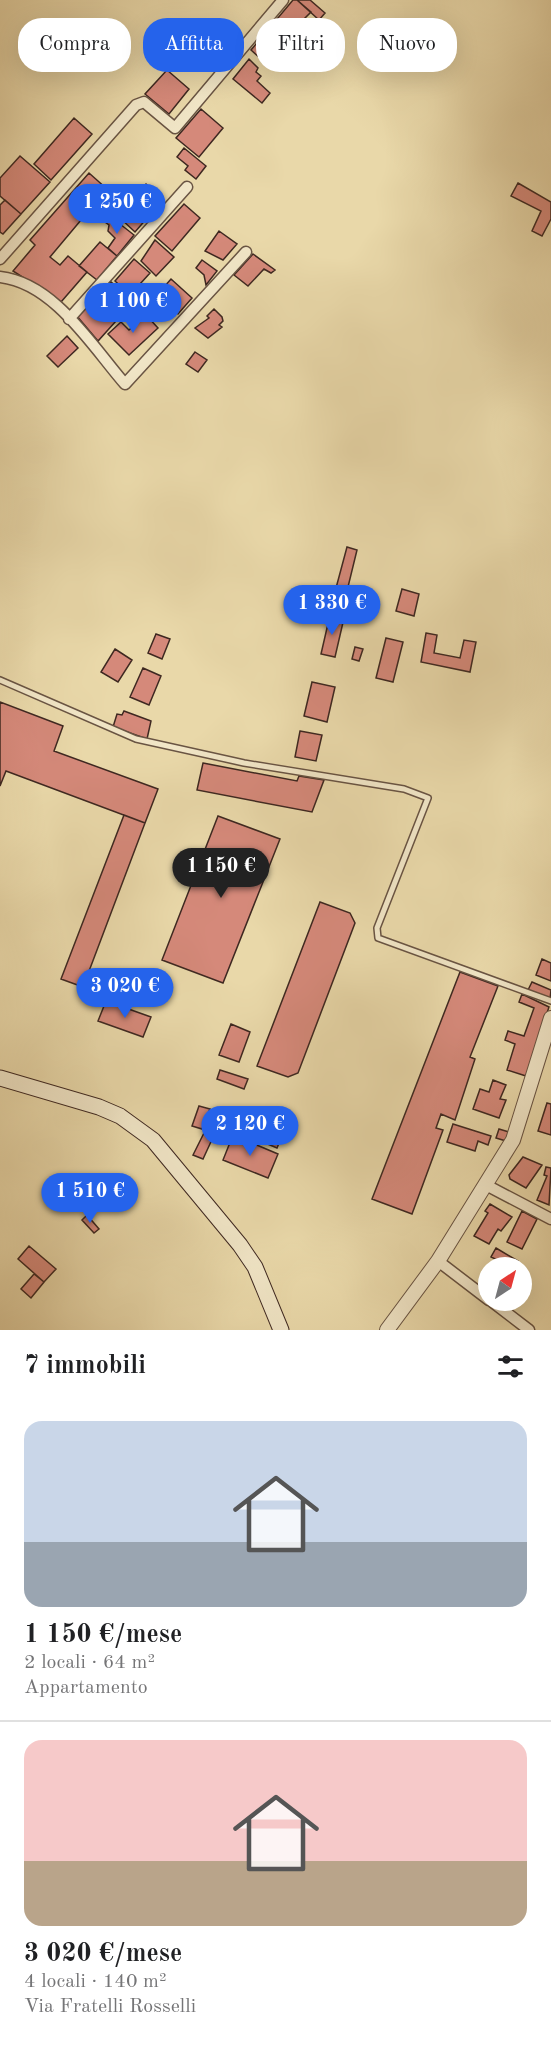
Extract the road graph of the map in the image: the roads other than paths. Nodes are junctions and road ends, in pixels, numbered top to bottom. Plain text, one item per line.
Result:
1 (283, 0) edge
2 (187, 188) dead end
3 (246, 252) dead end
4 (0, 259) edge
5 (0, 277) edge
6 (69, 319) junction
7 (0, 680) edge
8 (551, 1001) edge
9 (551, 1018) edge
10 (0, 1078) edge
11 (486, 1185) junction
12 (551, 1220) edge
13 (438, 1261) junction
14 (478, 1291) edge
15 (504, 1311) edge
16 (281, 1330) edge
17 (387, 1330) edge
18 (529, 1330) edge

1 - 4 street
2 - 6 street
3 - 6 street
5 - 6 street
7 - 8 lane
9 - 11 street
10 - 16 main road
11 - 12 street
11 - 13 street
13 - 14 street
13 - 17 street
15 - 18 street

